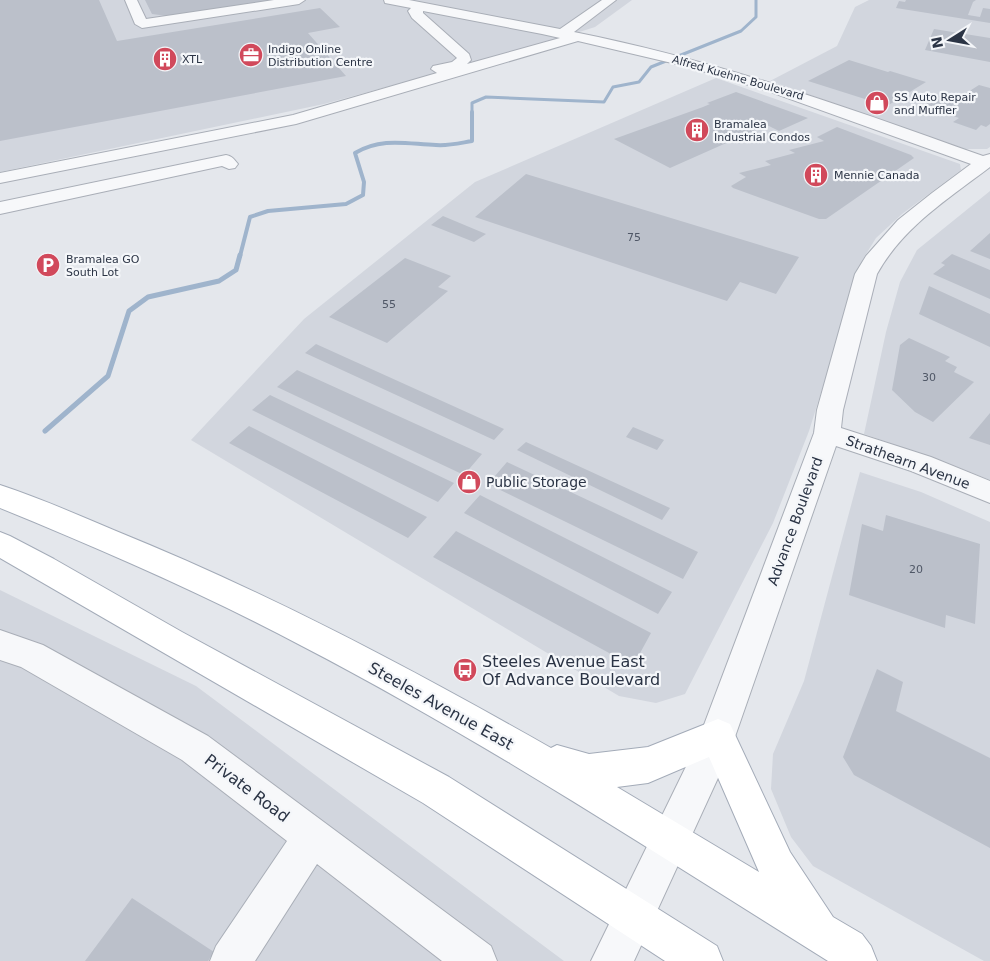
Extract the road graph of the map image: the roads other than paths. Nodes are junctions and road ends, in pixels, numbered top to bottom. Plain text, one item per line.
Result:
1 (131, 0) edge
2 (299, 0) edge
3 (390, 0) edge
4 (610, 0) edge
5 (420, 6) junction
6 (570, 36) junction
7 (988, 161) edge
8 (0, 164) edge
9 (229, 164) dead end
10 (0, 178) edge
11 (0, 208) edge
12 (826, 432) junction
13 (990, 492) edge
14 (0, 496) edge
15 (0, 544) edge
16 (0, 645) edge
17 (718, 736) junction
18 (532, 756) junction
19 (312, 837) junction
20 (669, 840) junction
21 (633, 918) junction
22 (821, 933) junction
23 (231, 961) edge
24 (476, 961) edge
25 (612, 961) edge
26 (702, 961) edge
27 (856, 961) edge

1 - 2 street
3 - 5 street, Alfred Kuehne Boulevard
4 - 6 street
5 - 6 street, Alfred Kuehne Boulevard
5 - 8 street
6 - 7 street, Alfred Kuehne Boulevard
6 - 10 street
7 - 12 street, Advance Boulevard
9 - 11 street
12 - 13 street, Strathearn Avenue
12 - 17 street, Advance Boulevard
14 - 18 main road, Steeles Avenue East
15 - 21 main road
16 - 19 street, Private Road
17 - 18 main road
17 - 20 street, Advance Boulevard
17 - 22 main road
18 - 20 main road, Steeles Avenue East
19 - 23 street
19 - 24 street, Private Road
20 - 21 street, Advance Boulevard
20 - 22 main road, Steeles Avenue East
21 - 25 street
21 - 26 main road
22 - 27 main road, Steeles Avenue East

